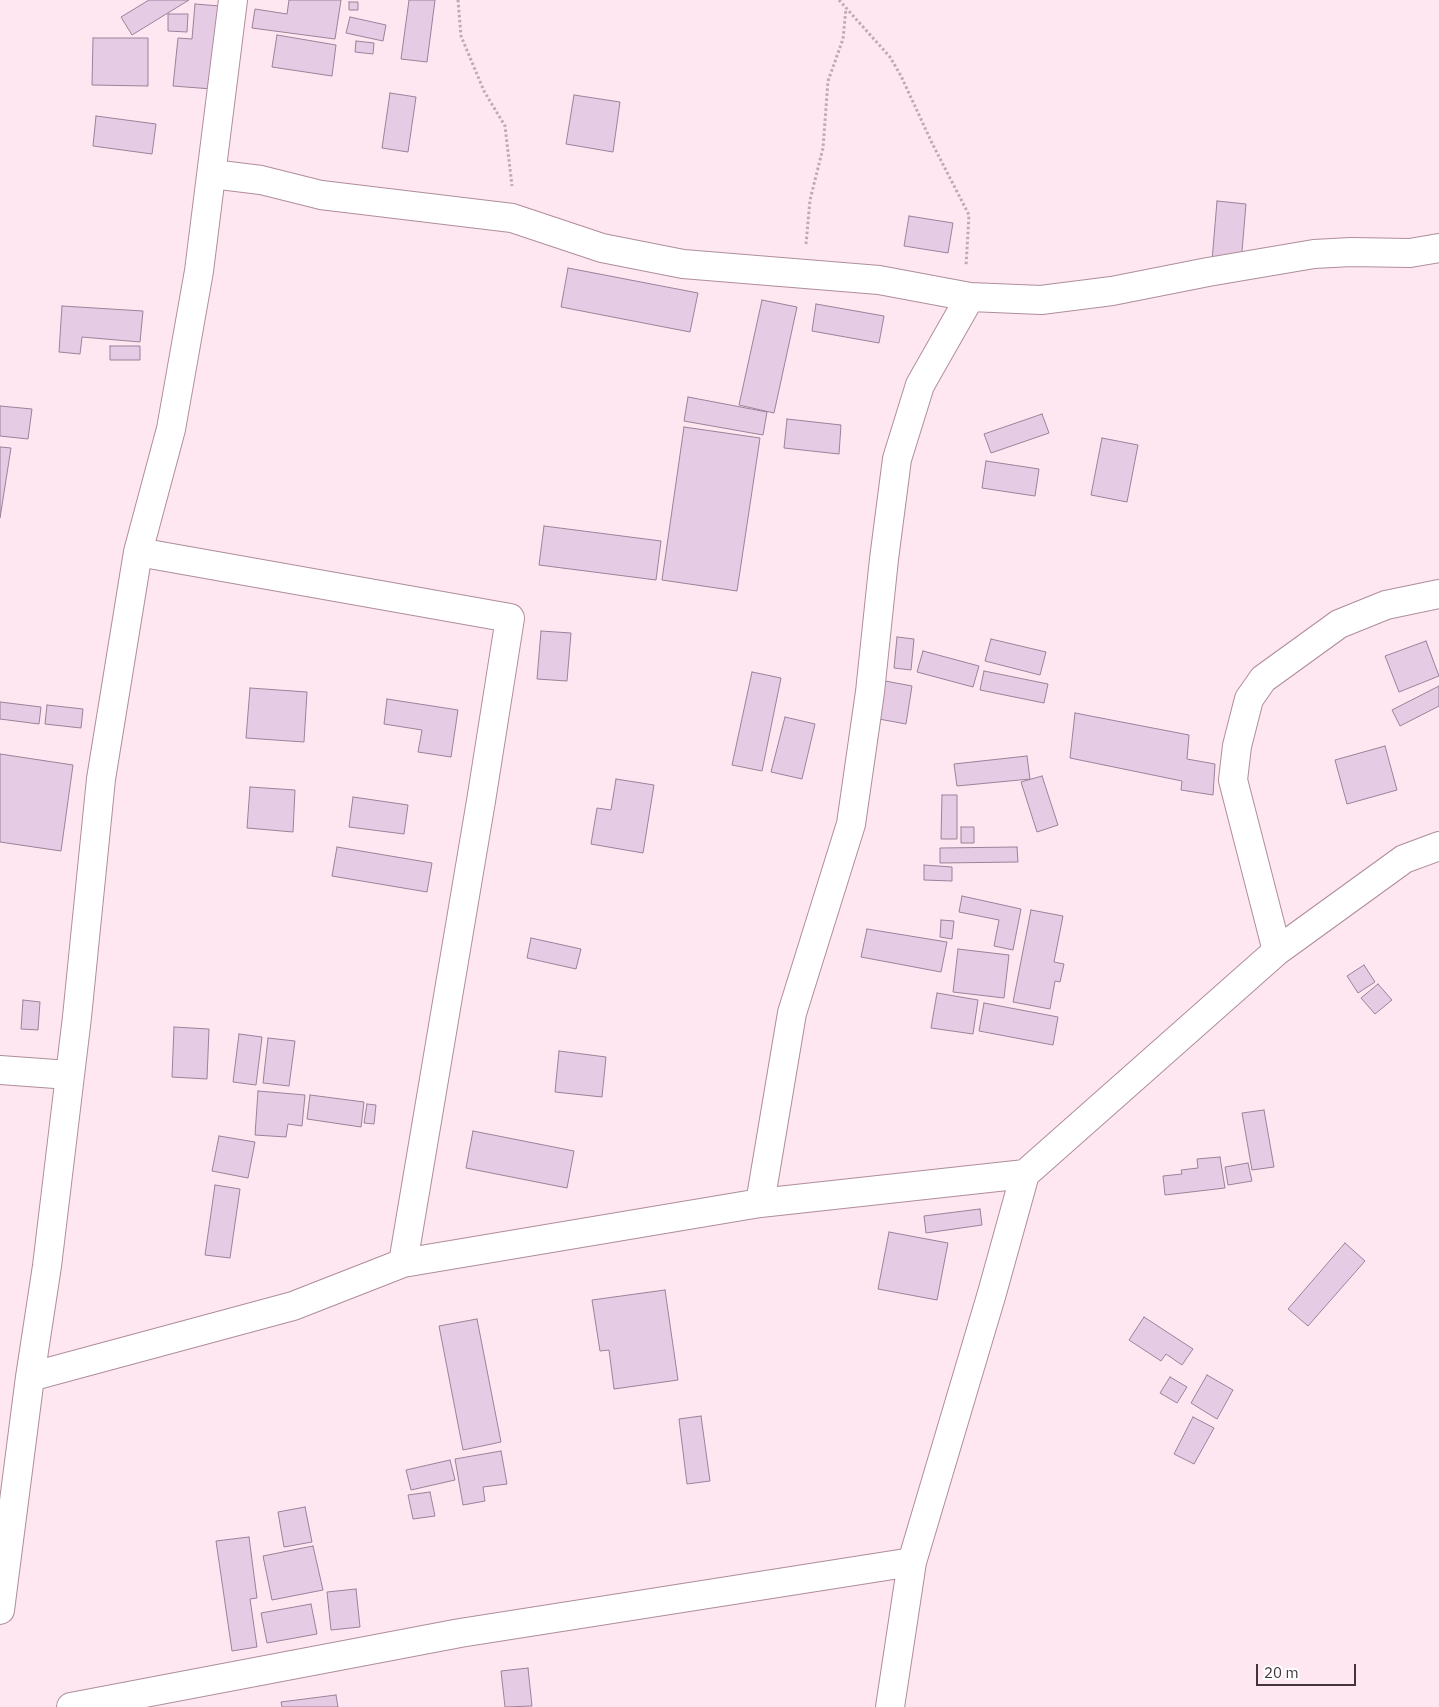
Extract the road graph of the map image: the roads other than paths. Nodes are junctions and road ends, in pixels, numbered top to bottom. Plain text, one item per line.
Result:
1 (233, 0) edge
2 (212, 174) junction
3 (1439, 248) edge
4 (970, 296) junction
5 (138, 552) junction
6 (1439, 594) edge
7 (1439, 846) edge
8 (1277, 951) junction
9 (0, 1070) edge
10 (69, 1075) junction
11 (1025, 1174) junction
12 (760, 1203) junction
13 (403, 1263) junction
14 (30, 1377) junction
15 (912, 1562) junction
16 (0, 1610) edge
17 (71, 1707) edge
18 (890, 1707) edge

1 - 2 street
2 - 4 street
2 - 5 street
3 - 4 street
4 - 12 street
5 - 10 street
5 - 13 street
6 - 8 street
7 - 8 street
8 - 11 street
9 - 10 street
10 - 14 street
11 - 12 street
11 - 15 street
12 - 13 street
13 - 14 street
14 - 16 street
15 - 17 street
15 - 18 street

